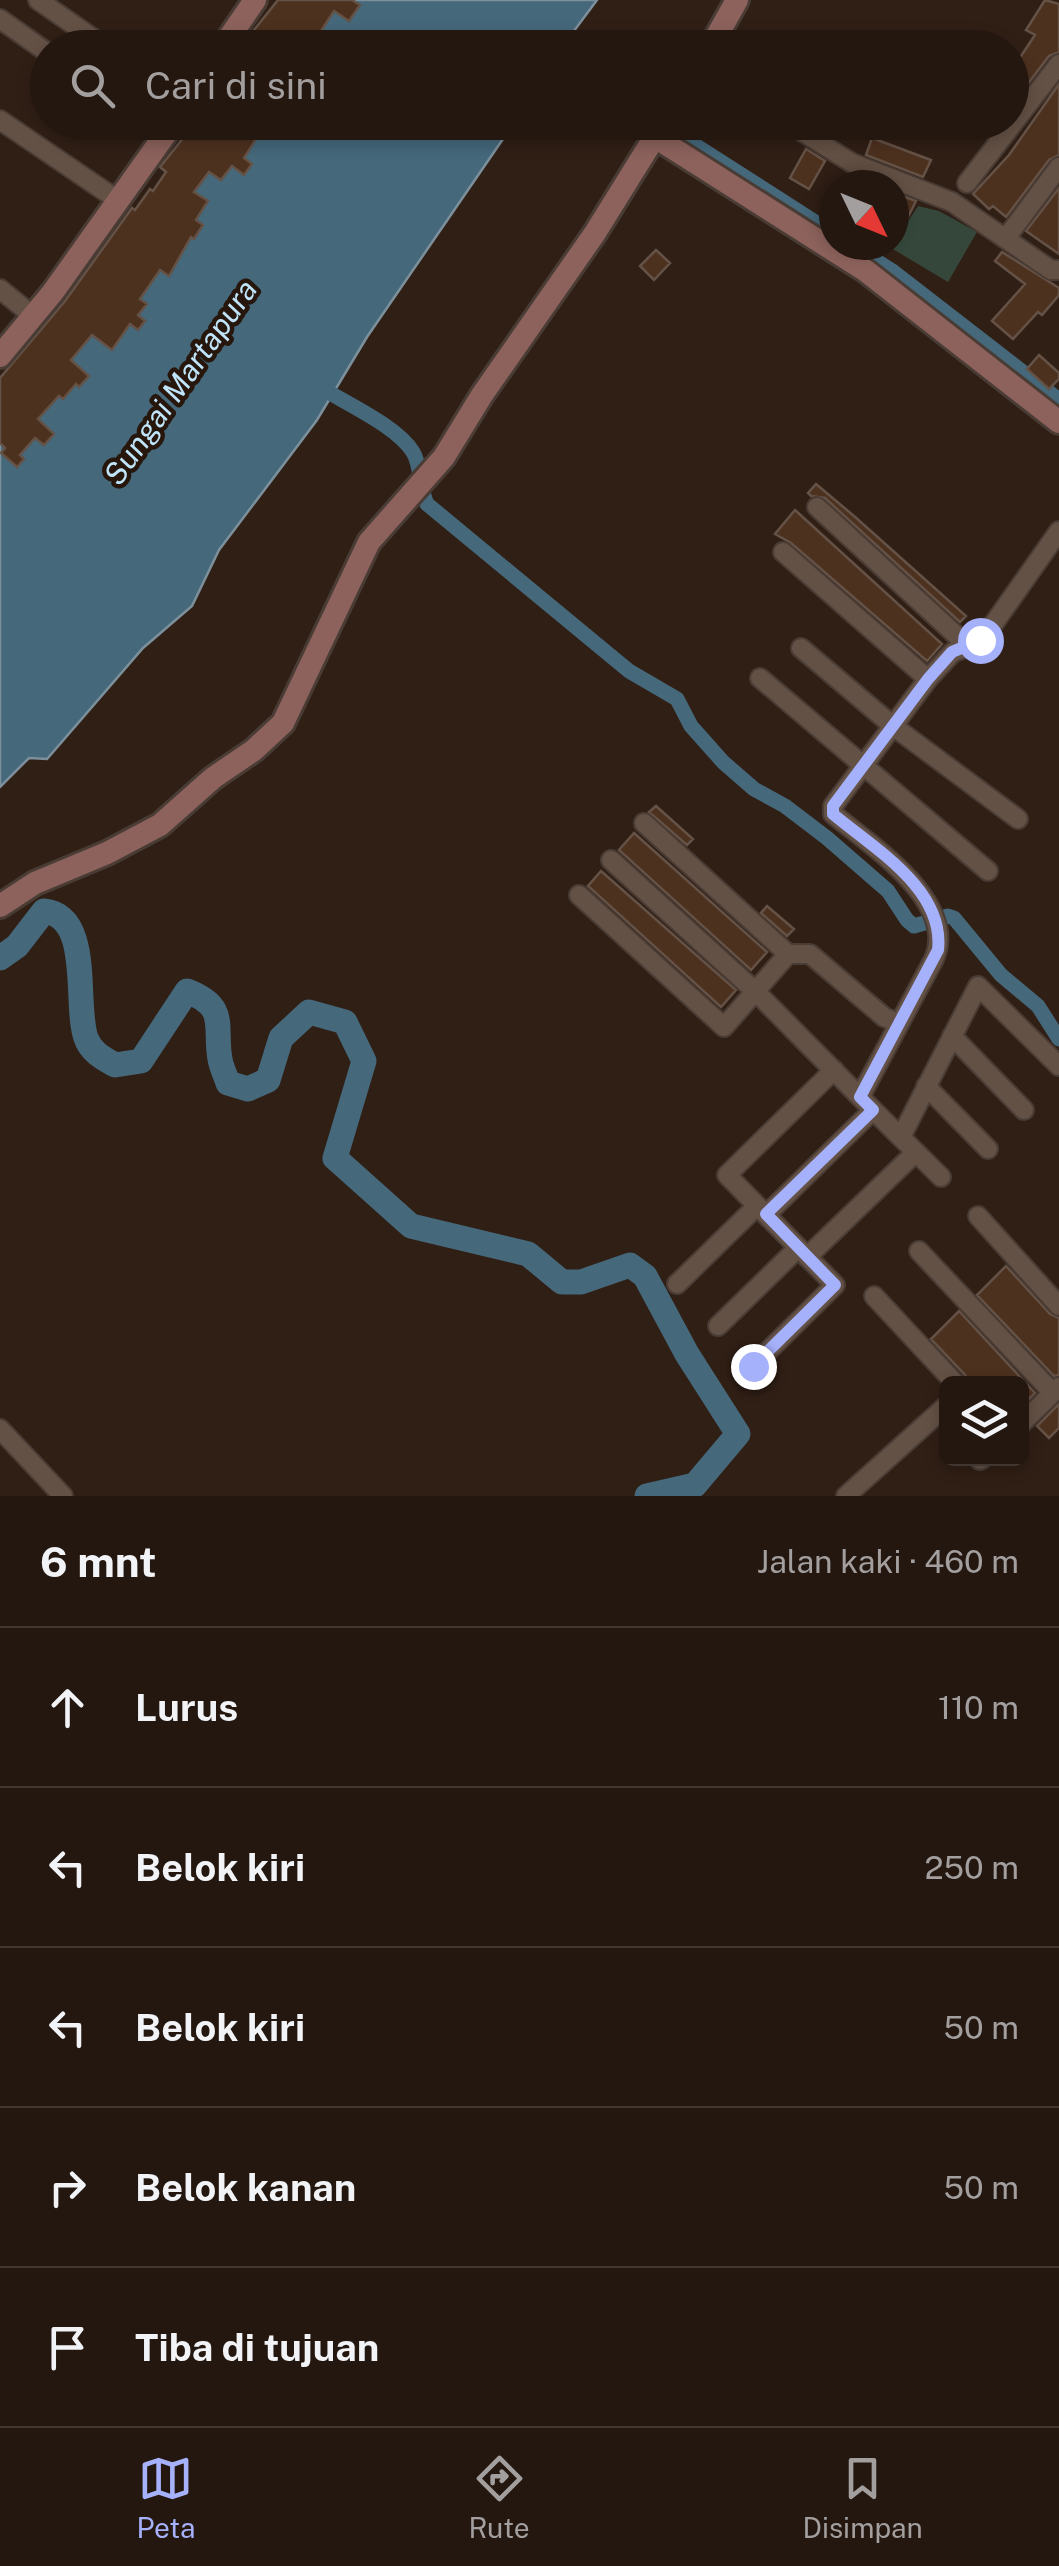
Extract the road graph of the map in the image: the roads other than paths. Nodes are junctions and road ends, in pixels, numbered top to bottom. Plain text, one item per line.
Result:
1 (38, 0) edge
2 (255, 0) edge
3 (737, 0) edge
4 (0, 19) edge
5 (81, 30) edge
6 (234, 30) edge
7 (720, 30) edge
8 (30, 40) edge
9 (1059, 64) edge
10 (1029, 103) edge
11 (0, 120) edge
12 (163, 140) edge
13 (653, 140) edge
14 (676, 140) edge
15 (815, 140) edge
16 (1000, 140) edge
17 (1059, 167) edge
18 (967, 183) dead end
19 (119, 201) junction
20 (1006, 238) junction
21 (1059, 270) edge
22 (0, 288) edge
23 (34, 316) junction
24 (0, 356) edge
25 (1059, 422) edge
26 (817, 507) dead end
27 (1059, 531) edge
28 (784, 552) dead end
29 (968, 647) junction
30 (802, 648) dead end
31 (760, 678) dead end
32 (928, 679) junction
33 (893, 726) junction
34 (862, 766) junction
35 (1018, 819) dead end
36 (644, 823) dead end
37 (611, 860) dead end
38 (988, 871) dead end
39 (578, 895) dead end
40 (0, 906) edge
41 (788, 954) junction
42 (755, 991) junction
43 (898, 1023) junction
44 (952, 1036) junction
45 (1059, 1066) edge
46 (834, 1070) junction
47 (926, 1086) junction
48 (867, 1103) junction
49 (1024, 1110) dead end
50 (900, 1137) junction
51 (988, 1150) dead end
52 (916, 1152) junction
53 (941, 1177) dead end
54 (761, 1210) junction
55 (978, 1216) dead end
56 (920, 1251) dead end
57 (803, 1252) junction
58 (677, 1284) dead end
59 (874, 1296) dead end
60 (1058, 1304) edge
61 (718, 1326) dead end
62 (753, 1366) dead end
63 (949, 1376) edge
64 (1056, 1390) edge
65 (939, 1412) edge
66 (1029, 1416) edge
67 (0, 1429) edge
68 (62, 1496) edge
69 (846, 1496) edge

1 - 5 street
2 - 6 street
3 - 7 street
4 - 8 street
9 - 10 street
11 - 19 street
12 - 19 street
13 - 40 street
14 - 25 street
15 - 20 street
16 - 18 street
17 - 20 street
19 - 23 street
20 - 21 street
22 - 23 street
23 - 24 street
26 - 29 street
27 - 29 street
28 - 32 street
29 - 32 street
30 - 33 street
31 - 34 street
32 - 33 street
33 - 34 street
33 - 35 street
34 - 38 street
34 - 43 street
36 - 41 street
37 - 42 street
39 - 42 street
41 - 42 street
41 - 43 street
42 - 46 street
43 - 48 street
44 - 45 street
44 - 47 street
44 - 49 street
46 - 48 street
46 - 54 street
47 - 50 street
47 - 51 street
48 - 50 street
48 - 54 street
50 - 52 street
52 - 53 street
52 - 57 street
54 - 57 street
54 - 58 street
55 - 60 street
56 - 64 street
57 - 61 street
57 - 62 street
59 - 63 street
64 - 66 street
65 - 69 street
67 - 68 street

